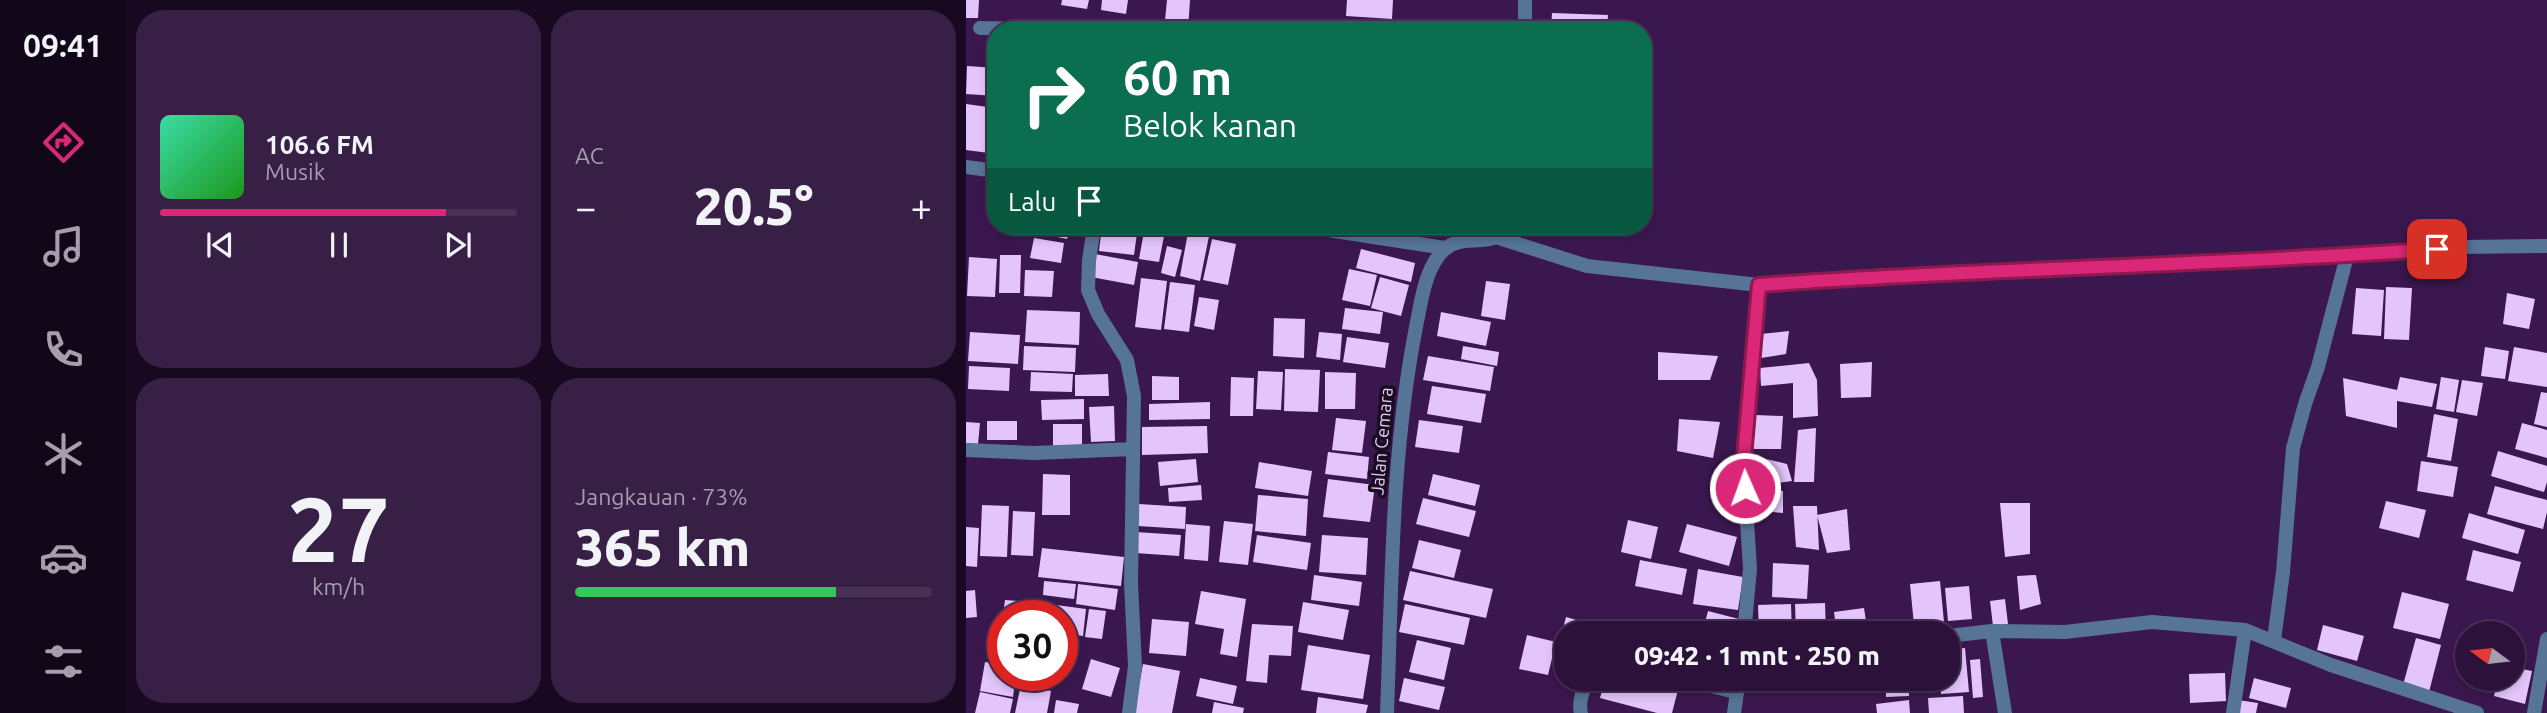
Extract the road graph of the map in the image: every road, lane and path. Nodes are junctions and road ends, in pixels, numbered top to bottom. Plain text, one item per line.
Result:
1 (1525, 0) edge
2 (1525, 21) edge
3 (980, 28) dead end
4 (987, 28) edge
5 (966, 167) edge
6 (987, 170) edge
7 (1093, 235) edge
8 (1360, 235) edge
9 (1496, 237) joint
10 (2547, 246) edge
11 (1445, 248) junction
12 (2347, 256) junction
13 (1759, 285) junction
14 (1133, 449) junction
15 (966, 450) edge
16 (1745, 621) edge
17 (2245, 629) junction
18 (1992, 631) junction
19 (1960, 635) edge
20 (2547, 639) edge
21 (2274, 640) junction
22 (1583, 691) edge
23 (1736, 691) edge
24 (1129, 713) edge
25 (1387, 713) edge
26 (1581, 713) edge
27 (1734, 713) edge
28 (2005, 713) edge
29 (2233, 713) edge
30 (2477, 713) edge
31 (2534, 713) edge

1 - 2 street
3 - 4 street
5 - 6 street
7 - 14 street
8 - 11 street
9 - 11 street
9 - 13 street
10 - 12 street
11 - 25 street, Jalan Cemara
12 - 13 street
12 - 21 street
13 - 16 street
14 - 15 street
14 - 24 street
17 - 18 street
17 - 21 street
17 - 29 street
18 - 19 street
18 - 28 street
20 - 31 street
21 - 30 street
22 - 26 street
23 - 27 street

